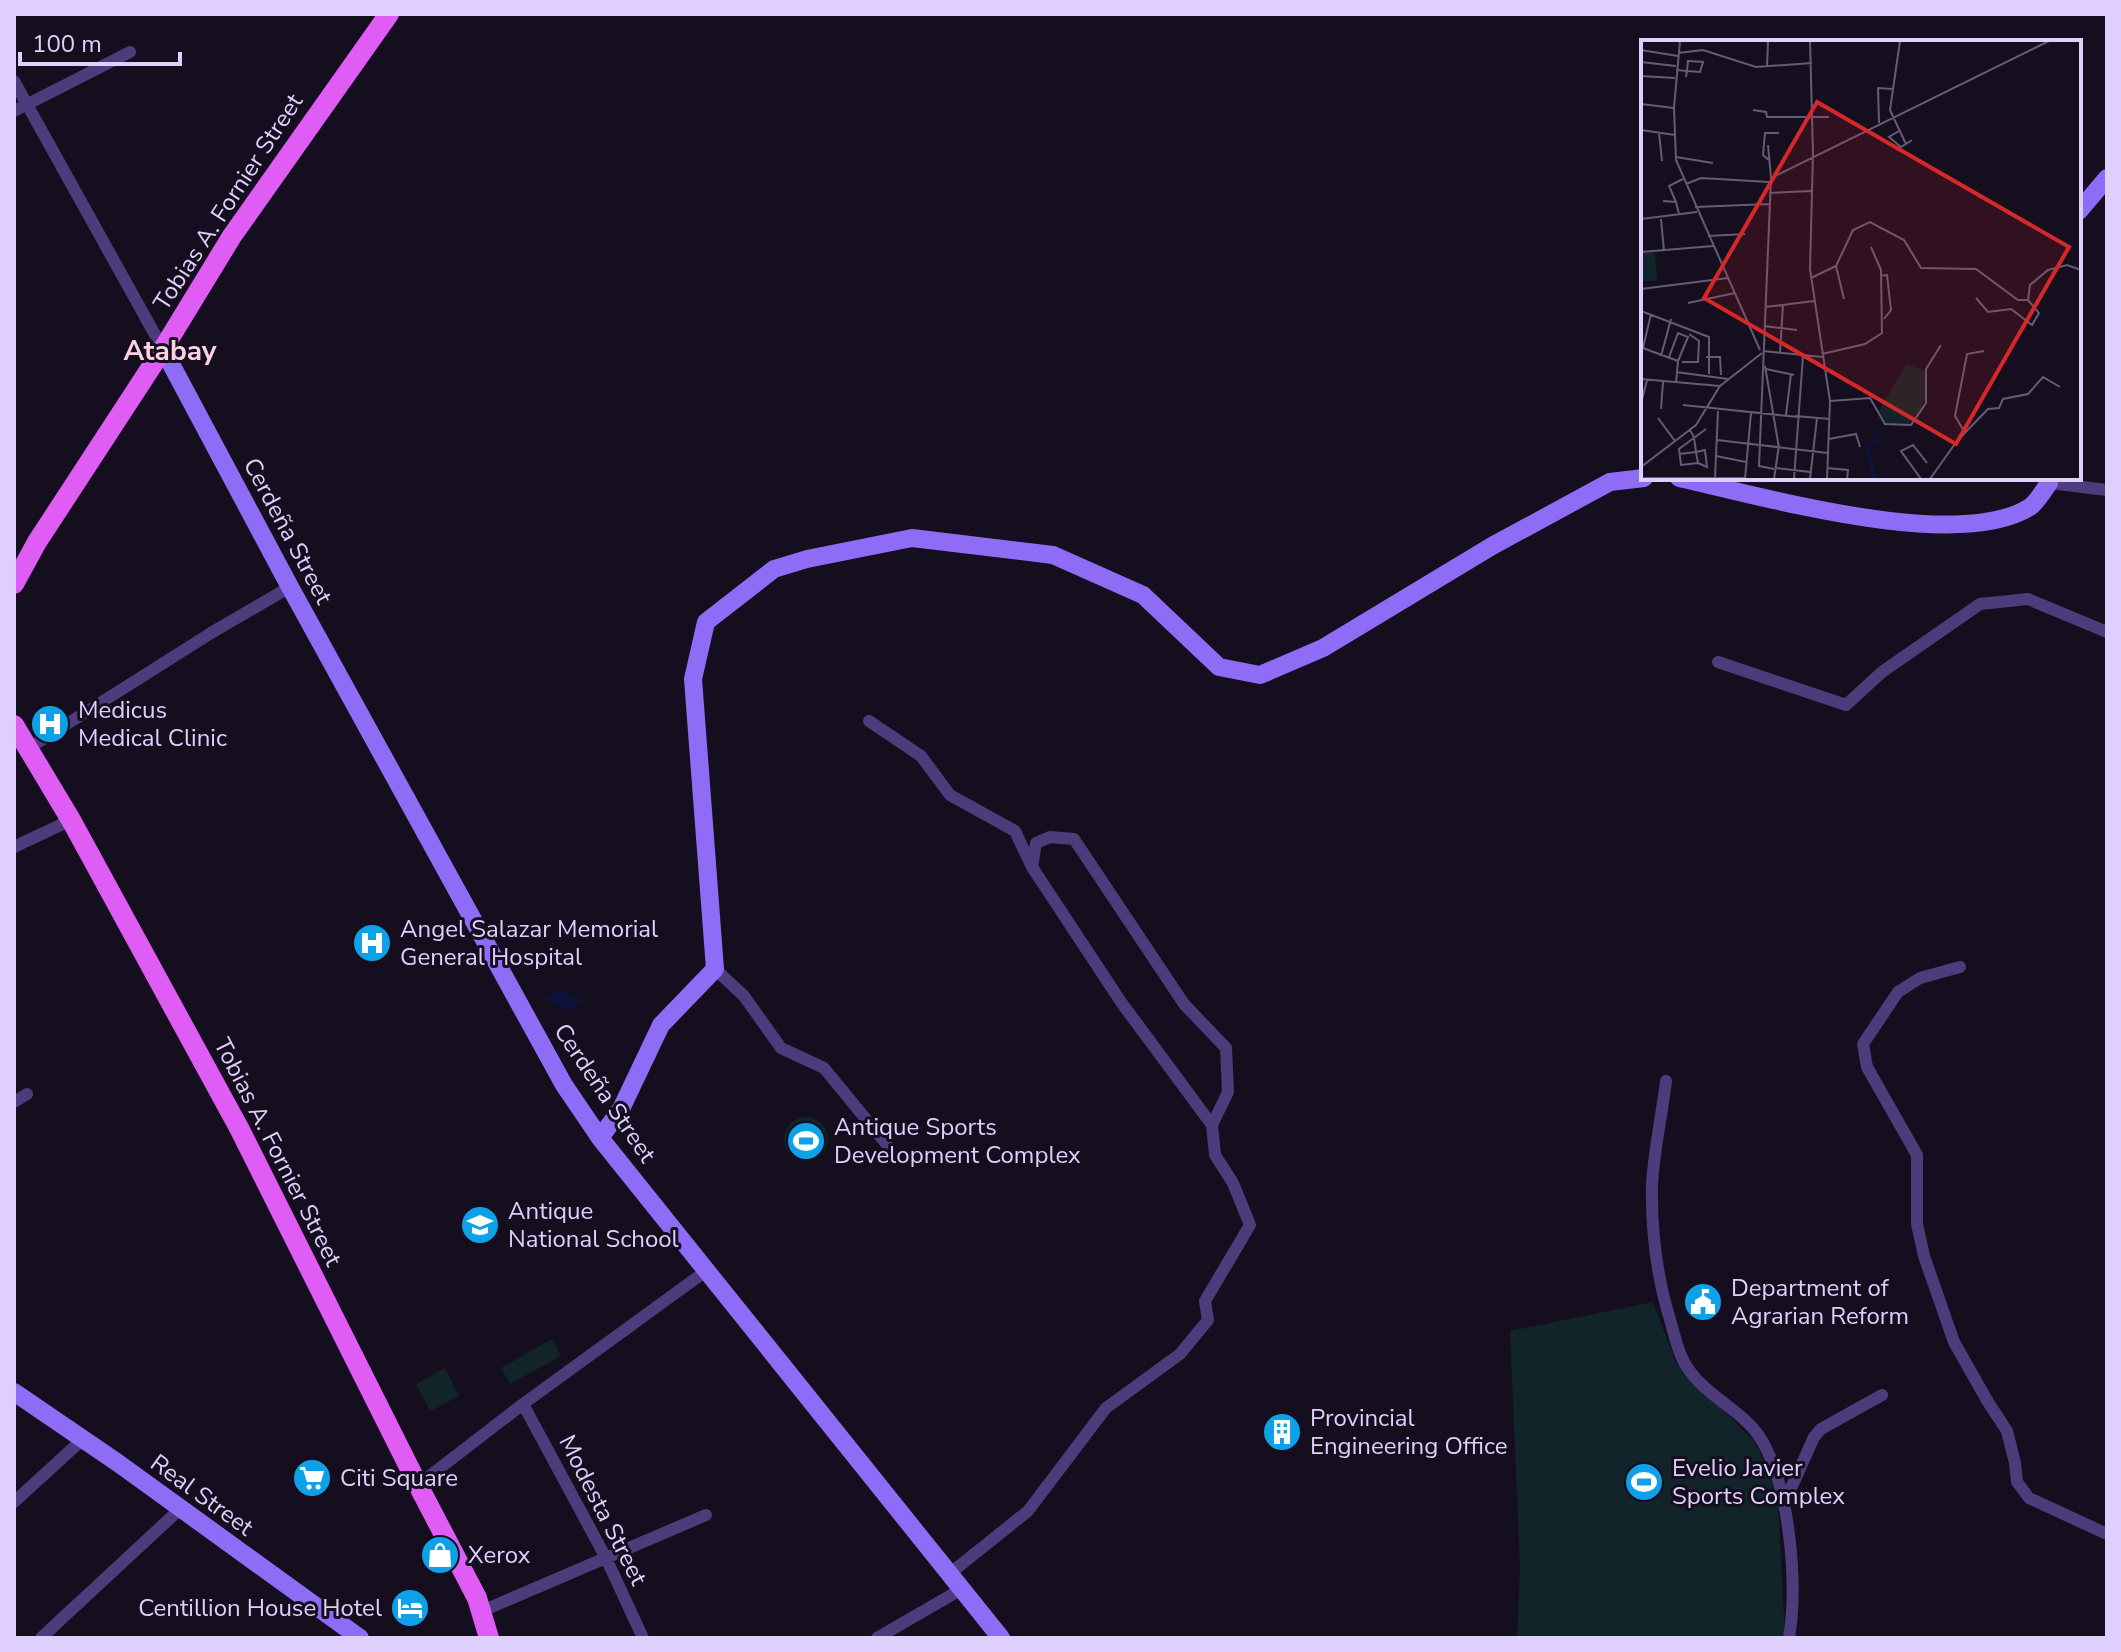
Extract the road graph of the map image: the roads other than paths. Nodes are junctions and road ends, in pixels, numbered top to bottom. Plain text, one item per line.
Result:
1 (389, 14) edge
2 (130, 52) dead end
3 (14, 81) edge
4 (28, 103) junction
5 (14, 111) edge
6 (2107, 178) edge
7 (2081, 209) edge
8 (163, 349) junction
9 (1641, 478) edge
10 (1688, 480) edge
11 (2048, 480) edge
12 (2107, 490) edge
13 (14, 584) edge
14 (290, 587) junction
15 (2107, 632) edge
16 (1718, 662) dead end
17 (869, 721) dead end
18 (14, 725) edge
19 (29, 748) junction
20 (71, 820) junction
21 (14, 847) edge
22 (1032, 867) junction
23 (1960, 967) dead end
24 (715, 969) junction
25 (1666, 1081) dead end
26 (27, 1094) dead end
27 (14, 1102) edge
28 (1212, 1125) junction
29 (600, 1138) junction
30 (888, 1146) dead end
31 (706, 1271) junction
32 (14, 1392) edge
33 (1882, 1395) dead end
34 (523, 1404) junction
35 (83, 1439) junction
36 (418, 1485) junction
37 (14, 1502) edge
38 (1784, 1504) junction
39 (180, 1509) junction
40 (706, 1515) dead end
41 (2107, 1534) edge
42 (606, 1558) junction
43 (948, 1575) junction
44 (960, 1590) junction
45 (482, 1611) junction
46 (41, 1638) edge
47 (360, 1638) edge
48 (489, 1638) edge
49 (499, 1638) edge
50 (643, 1638) edge
51 (877, 1638) edge
52 (1001, 1638) edge
53 (1789, 1638) edge

1 - 8 main road, Tobias A. Fornier Street
2 - 4 street
3 - 4 street
4 - 5 street
4 - 8 street
6 - 7 main road
8 - 13 main road, Tobias A. Fornier Street
8 - 14 main road, Cerdeña Street
9 - 24 main road
10 - 11 main road
11 - 12 street
14 - 19 street
14 - 29 main road, Cerdeña Street
15 - 16 street
17 - 22 street
18 - 19 main road, Tobias A. Fornier Street
19 - 20 main road, Tobias A. Fornier Street
20 - 21 street
20 - 36 main road, Tobias A. Fornier Street
22 - 28 street
22 - 28 street
23 - 41 street
24 - 29 main road
24 - 30 street
25 - 38 street
26 - 27 street
28 - 43 street
29 - 31 main road, Cerdeña Street
31 - 34 street
31 - 43 main road, Cerdeña Street
32 - 35 main road, Real Street
33 - 38 street
34 - 36 street
34 - 42 street, Modesta Street
35 - 37 street
35 - 39 main road, Real Street
36 - 45 main road, Tobias A. Fornier Street
38 - 53 street
39 - 46 street
39 - 47 main road, Real Street
40 - 42 street
42 - 45 street
42 - 50 street, Modesta Street
43 - 44 main road, Cerdeña Street
44 - 51 street
44 - 52 main road, Cerdeña Street
45 - 48 main road, Tobias A. Fornier Street
45 - 49 main road, Tobias A. Fornier Street

